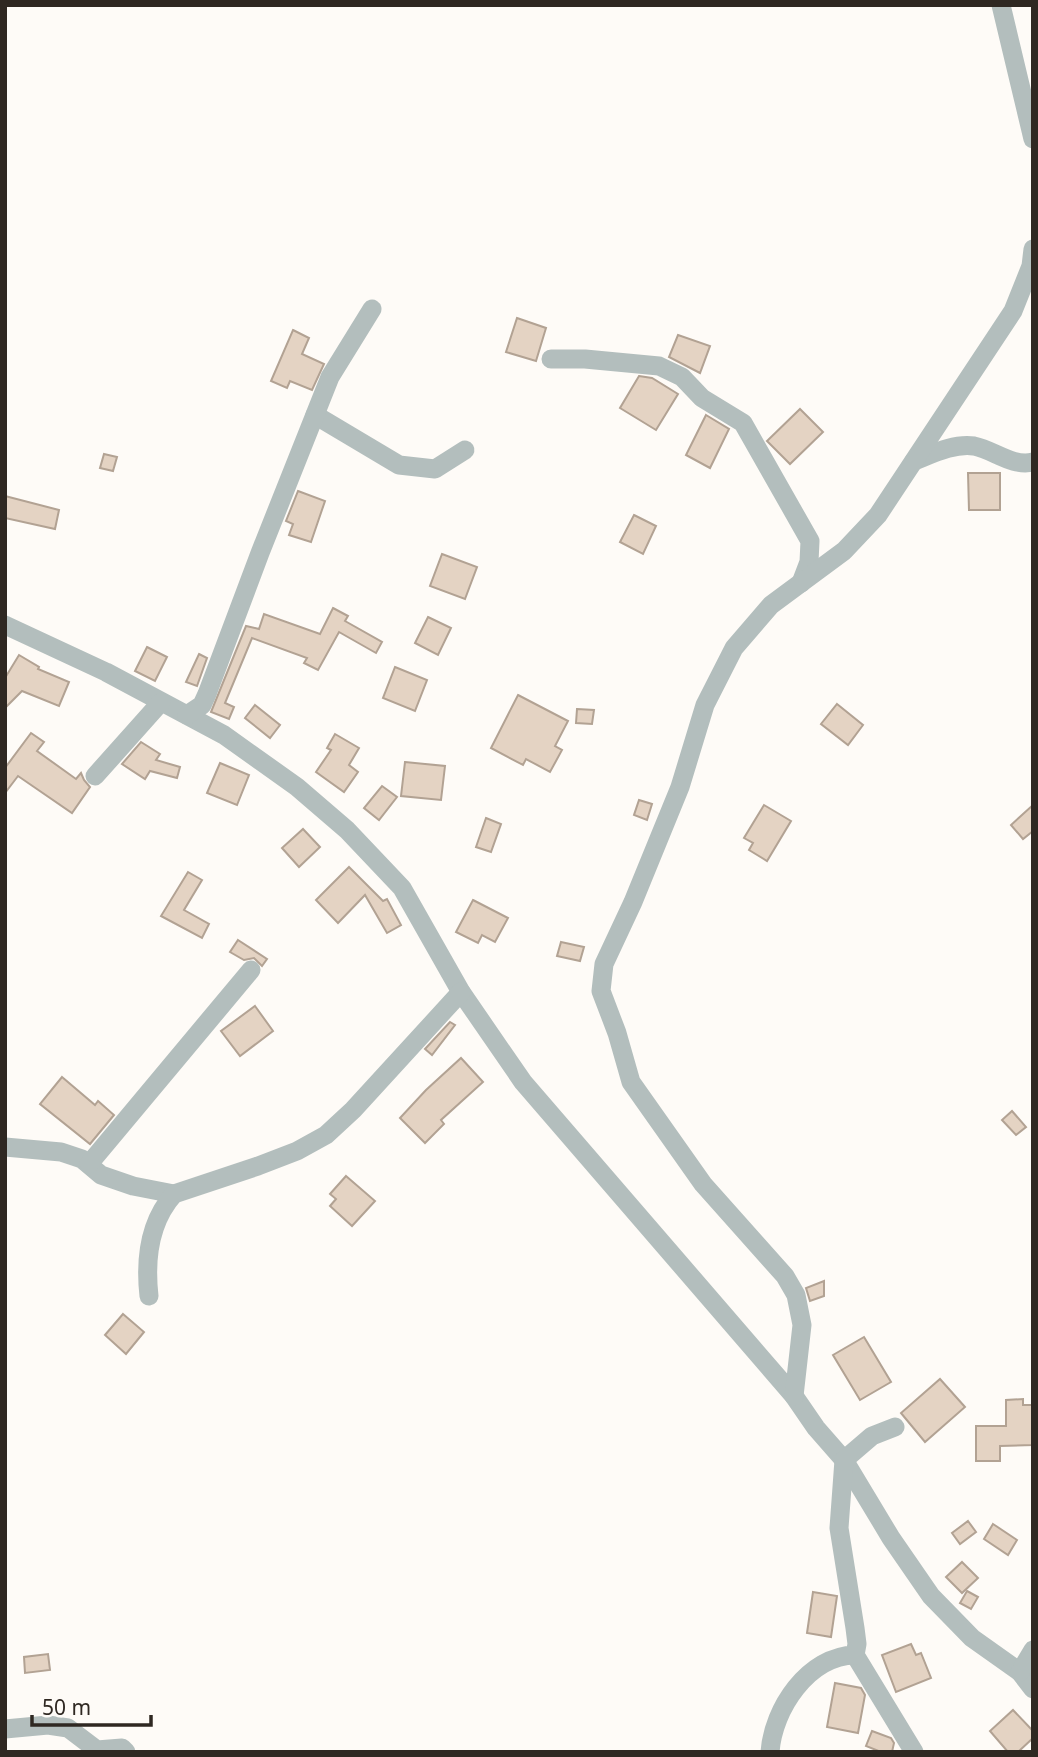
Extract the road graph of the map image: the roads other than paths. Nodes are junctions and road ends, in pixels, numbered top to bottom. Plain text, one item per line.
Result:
1 (1001, 5) edge
2 (1033, 139) edge
3 (1033, 248) edge
4 (372, 309) dead end
5 (551, 359) dead end
6 (315, 415) junction
7 (465, 450) dead end
8 (914, 461) junction
9 (1033, 462) edge
10 (801, 583) junction
11 (5, 625) edge
12 (162, 702) junction
13 (187, 715) junction
14 (95, 775) dead end
15 (251, 970) dead end
16 (461, 992) junction
17 (5, 1147) edge
18 (89, 1164) junction
19 (174, 1194) junction
20 (149, 1296) dead end
21 (794, 1396) junction
22 (895, 1427) dead end
23 (844, 1460) junction
24 (1033, 1650) edge
25 (855, 1655) junction
26 (1020, 1672) junction
27 (1033, 1689) edge
28 (5, 1729) edge
29 (126, 1752) edge
30 (770, 1752) edge
31 (914, 1752) edge

1 - 2 street
3 - 8 street
4 - 6 street
5 - 10 street
6 - 7 street
6 - 13 street
8 - 9 street
8 - 10 street
10 - 21 street
11 - 12 street
12 - 13 street
12 - 14 street
13 - 16 street
15 - 18 street
16 - 19 street
16 - 21 street
17 - 18 street
18 - 19 street
19 - 20 street
21 - 23 street
22 - 23 street
23 - 25 street
23 - 26 street
24 - 26 street
25 - 30 street
25 - 31 street
26 - 27 street
28 - 29 street

